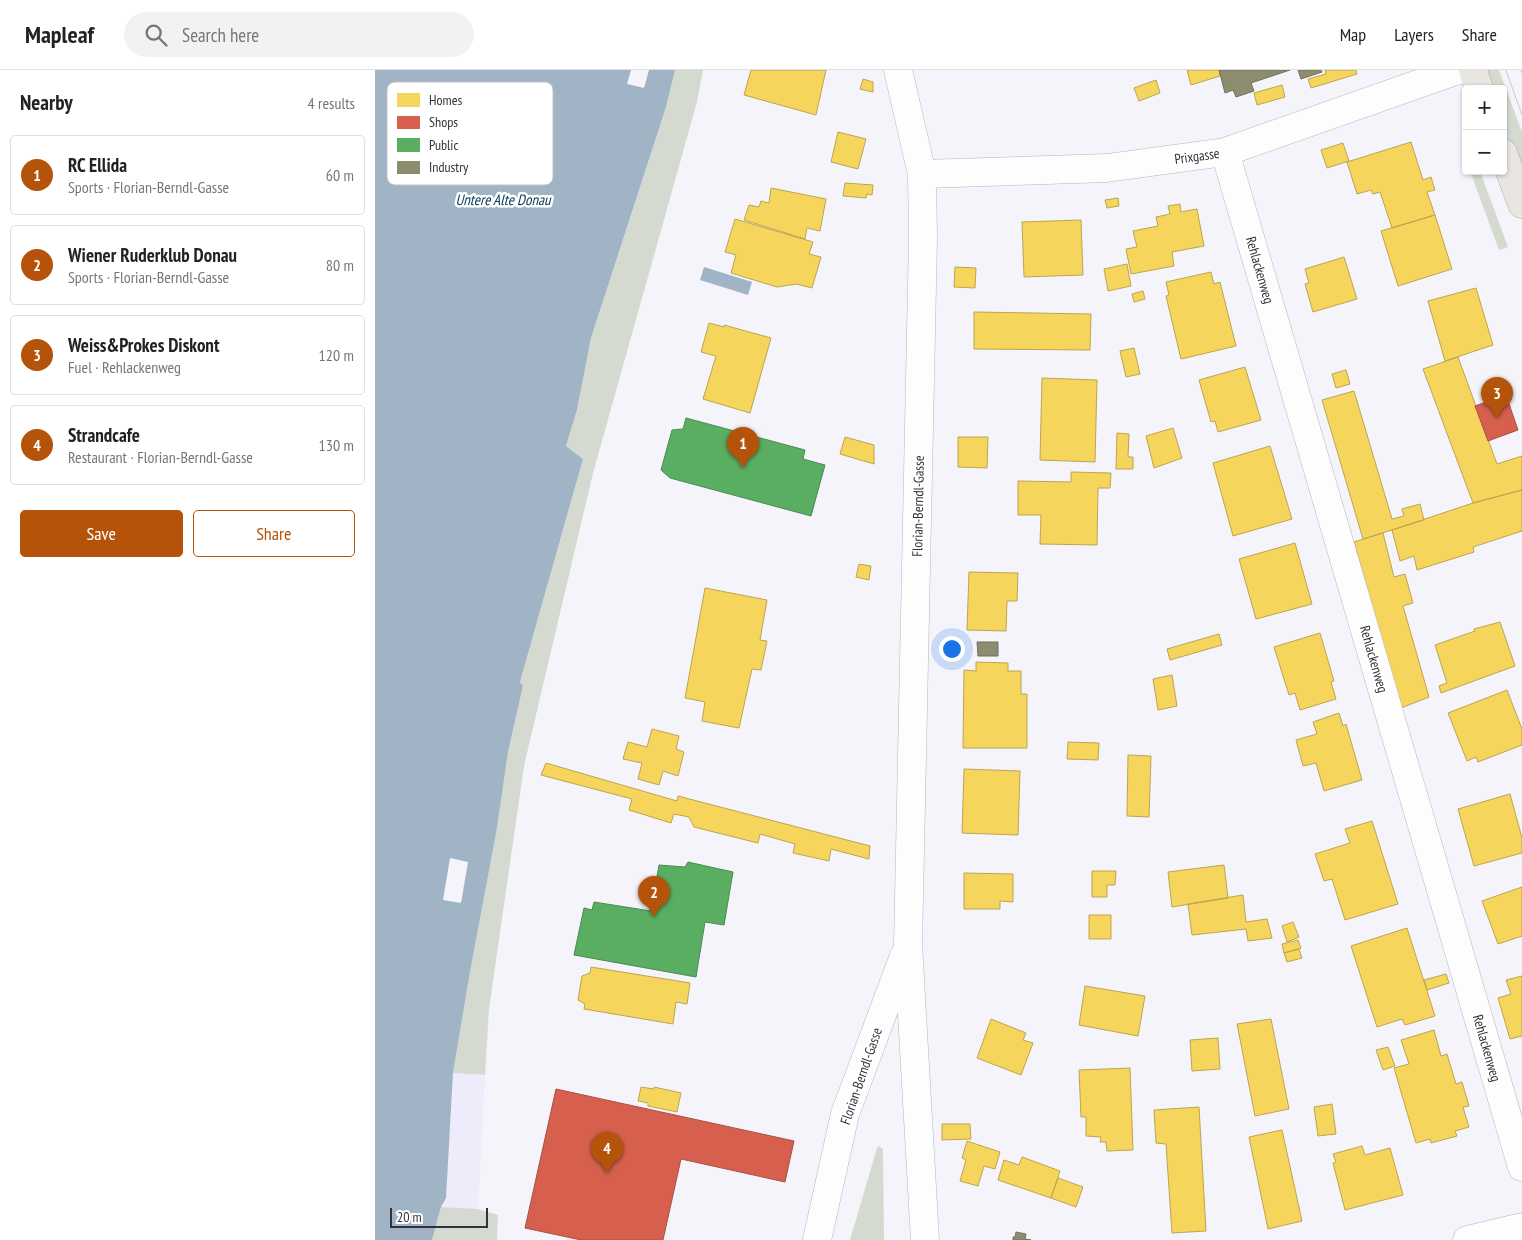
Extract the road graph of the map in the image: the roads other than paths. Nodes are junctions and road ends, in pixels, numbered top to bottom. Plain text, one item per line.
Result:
1 (898, 70) edge
2 (1458, 70) edge
3 (1473, 70) edge
4 (1478, 85) edge
5 (1225, 152) junction
6 (1507, 165) edge
7 (922, 174) junction
8 (1522, 204) edge
9 (908, 945) junction
10 (1522, 1167) edge
11 (1522, 1227) edge
12 (817, 1240) edge
13 (925, 1240) edge
14 (1467, 1240) edge

1 - 7 street, Florian-Berndl-Gasse
2 - 5 street, Prixgasse
3 - 4 main road
5 - 7 street, Prixgasse
5 - 10 street, Rehlackenweg
6 - 8 main road
7 - 9 street, Florian-Berndl-Gasse
9 - 12 street, Florian-Berndl-Gasse
9 - 13 street, Florian-Berndl-Gasse
11 - 14 street

